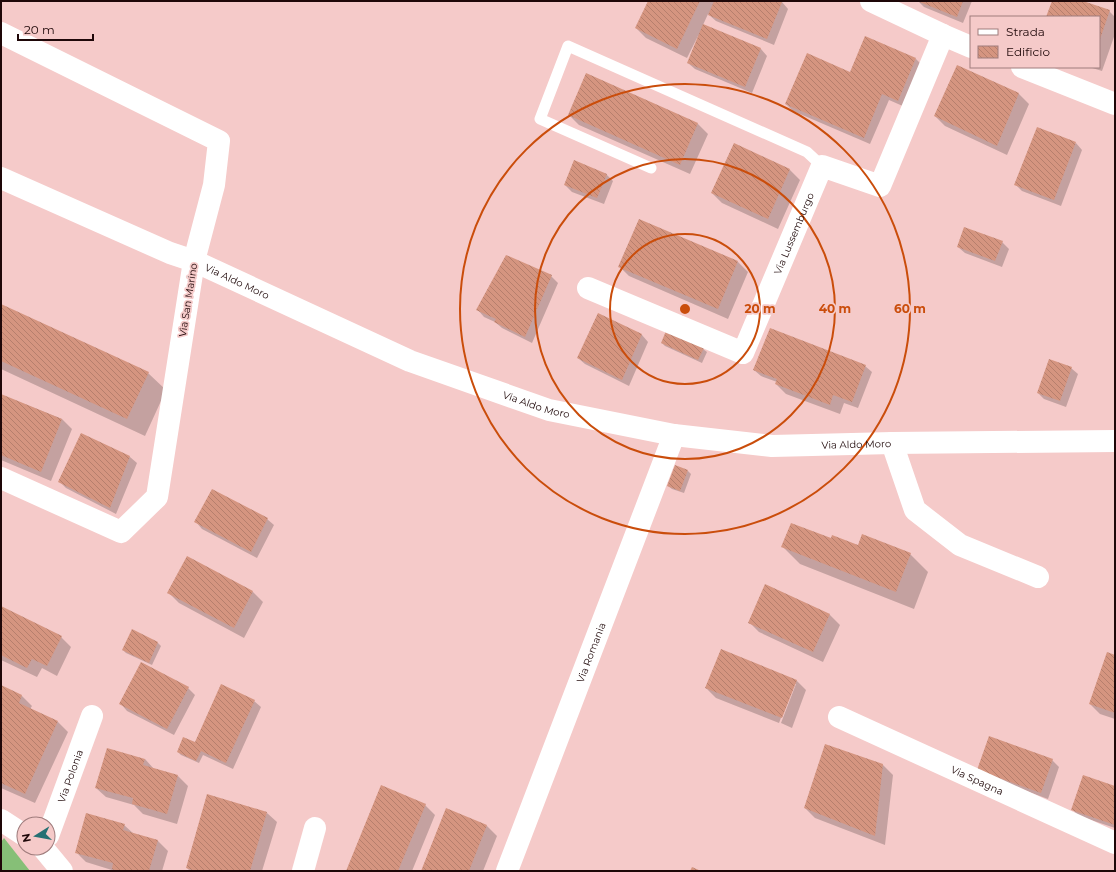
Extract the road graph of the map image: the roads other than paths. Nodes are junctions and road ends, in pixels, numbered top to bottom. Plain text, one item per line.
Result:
1 (871, 1) edge
2 (895, 6) edge
3 (1, 33) edge
4 (943, 35) junction
5 (970, 47) edge
6 (1025, 68) edge
7 (1115, 104) edge
8 (822, 166) junction
9 (651, 168) dead end
10 (1, 178) edge
11 (194, 261) junction
12 (588, 288) dead end
13 (674, 435) junction
14 (1115, 441) edge
15 (892, 443) junction
16 (1, 478) edge
17 (1038, 577) dead end
18 (92, 716) dead end
19 (839, 718) dead end
20 (55, 816) edge
21 (1, 820) edge
22 (315, 828) dead end
23 (16, 830) edge
24 (1115, 843) edge
25 (50, 856) edge
26 (62, 871) edge
27 (303, 871) edge
28 (507, 871) edge

1 - 2 street
2 - 4 street
3 - 11 street, Via San Marino
4 - 5 street
4 - 8 street
6 - 7 street
8 - 9 lane
8 - 12 street, Via Lussemburgo
10 - 11 street, Via Aldo Moro
11 - 13 street, Via Aldo Moro
11 - 16 street, Via San Marino
13 - 15 street, Via Aldo Moro
13 - 28 street, Via Romania
14 - 15 street, Via Aldo Moro
15 - 17 street
18 - 20 street, Via Polonia
19 - 24 street, Via Spagna
21 - 23 street
22 - 27 street
25 - 26 street

